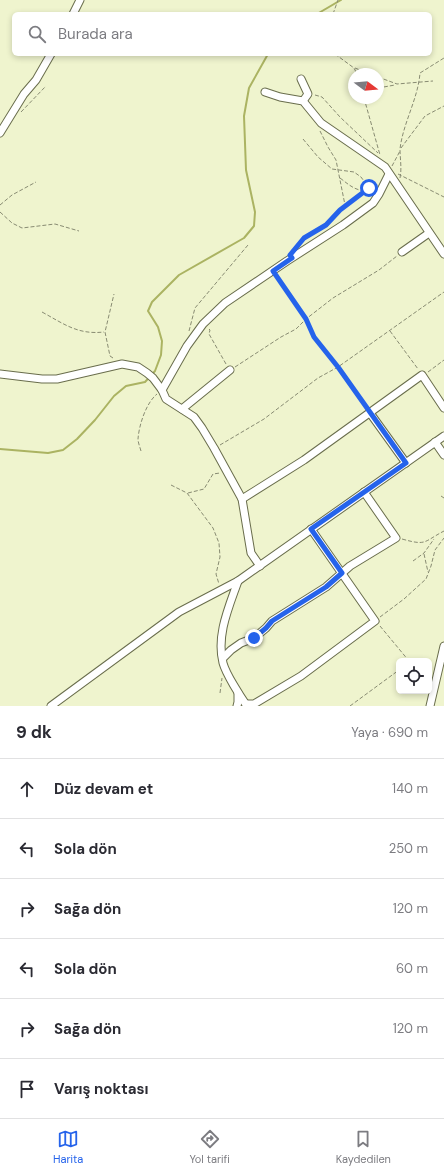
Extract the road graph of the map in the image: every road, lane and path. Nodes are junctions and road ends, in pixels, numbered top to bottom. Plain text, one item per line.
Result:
1 (80, 0) edge
2 (338, 0) edge
3 (73, 12) edge
4 (334, 12) edge
5 (50, 56) edge
6 (338, 56) edge
7 (444, 58) edge
8 (354, 68) edge
9 (301, 79) dead end
10 (384, 79) edge
11 (433, 81) dead end
12 (420, 82) junction
13 (397, 84) junction
14 (46, 86) dead end
15 (384, 87) edge
16 (265, 92) dead end
17 (308, 94) junction
18 (303, 101) junction
19 (366, 104) edge
20 (444, 106) edge
21 (11, 114) junction
22 (321, 123) junction
23 (0, 133) edge
24 (302, 139) dead end
25 (400, 149) junction
26 (338, 170) junction
27 (389, 174) junction
28 (340, 177) junction
29 (36, 182) dead end
30 (384, 184) junction
31 (369, 188) junction
32 (365, 191) junction
33 (444, 197) edge
34 (0, 206) edge
35 (346, 206) junction
36 (0, 212) edge
37 (79, 231) dead end
38 (429, 233) junction
39 (248, 245) dead end
40 (402, 252) joint
41 (444, 254) edge
42 (292, 258) junction
43 (273, 271) junction
44 (444, 292) edge
45 (114, 294) dead end
46 (42, 312) dead end
47 (306, 319) junction
48 (203, 324) junction
49 (390, 330) junction
50 (105, 332) junction
51 (189, 333) dead end
52 (444, 360) edge
53 (122, 364) junction
54 (338, 367) junction
55 (230, 370) junction
56 (0, 374) edge
57 (422, 375) junction
58 (162, 390) junction
59 (444, 408) edge
60 (182, 409) junction
61 (370, 412) junction
62 (444, 436) edge
63 (435, 442) junction
64 (214, 448) junction
65 (141, 451) dead end
66 (444, 456) edge
67 (406, 463) junction
68 (228, 474) junction
69 (171, 485) dead end
70 (364, 492) junction
71 (187, 493) junction
72 (441, 496) dead end
73 (444, 498) edge
74 (242, 499) junction
75 (311, 529) junction
76 (444, 532) edge
77 (436, 536) junction
78 (396, 538) junction
79 (444, 538) edge
80 (424, 553) junction
81 (413, 561) dead end
82 (260, 566) junction
83 (342, 573) junction
84 (428, 574) junction
85 (238, 581) junction
86 (220, 591) junction
87 (375, 621) junction
88 (444, 646) edge
89 (222, 658) junction
90 (406, 658) edge
91 (396, 672) edge
92 (238, 691) junction
93 (246, 705) edge
94 (51, 706) edge
95 (237, 706) edge
96 (350, 706) edge
97 (430, 706) edge

1 - 3 street
2 - 4 path
5 - 21 street
6 - 8 path
7 - 12 path
9 - 17 street
10 - 13 path
11 - 12 path
12 - 13 path
12 - 25 path
13 - 15 path
14 - 21 path
16 - 18 street
17 - 18 street
17 - 19 path
18 - 22 street
20 - 25 path
21 - 23 street
22 - 26 path
22 - 27 street
24 - 26 path
25 - 27 path
25 - 33 path
26 - 28 path
26 - 31 path
27 - 30 street
27 - 38 street
28 - 32 path
28 - 35 path
29 - 34 path
30 - 31 path
30 - 42 street
31 - 32 path
32 - 35 path
35 - 42 path
36 - 37 path
38 - 40 street
38 - 41 street
39 - 51 path
40 - 47 path
42 - 43 street
43 - 47 path
43 - 48 street
44 - 49 path
45 - 50 path
46 - 50 path
47 - 54 path
47 - 55 path
48 - 55 path
48 - 58 street
49 - 54 path
49 - 57 path
50 - 53 path
52 - 57 path
53 - 56 street
53 - 58 street
54 - 61 path
54 - 64 path
55 - 60 street
57 - 59 street
57 - 61 street
58 - 60 street
58 - 65 path
60 - 64 street
61 - 67 street
61 - 74 street
62 - 63 street
63 - 66 street
63 - 67 street
64 - 68 street
67 - 70 street
68 - 71 path
68 - 74 street
69 - 71 path
70 - 75 street
70 - 78 street
71 - 86 path
72 - 73 path
74 - 82 street
75 - 82 street
75 - 83 street
76 - 77 path
77 - 78 path
77 - 80 path
78 - 83 street
79 - 84 path
80 - 81 path
80 - 84 path
82 - 85 street
83 - 87 street
83 - 89 street
84 - 87 path
85 - 86 street
85 - 89 street
86 - 94 street
87 - 90 path
87 - 93 street
88 - 97 street
89 - 92 street
91 - 96 path
92 - 93 street
92 - 95 street

